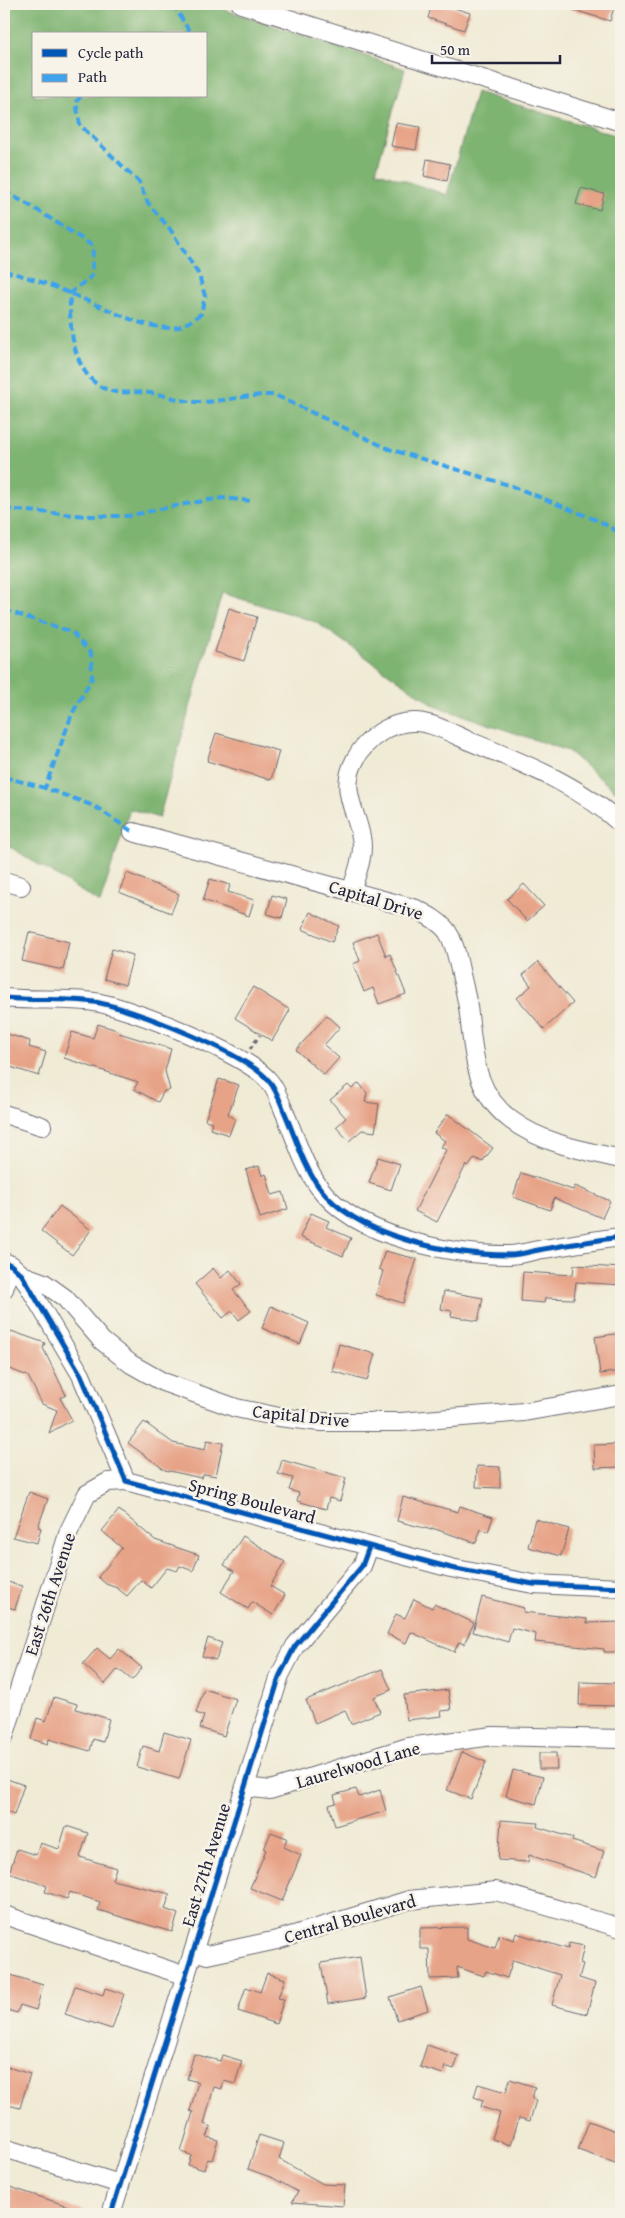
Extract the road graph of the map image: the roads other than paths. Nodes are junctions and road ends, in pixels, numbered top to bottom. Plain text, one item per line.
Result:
1 (241, 4) edge
2 (621, 122) edge
3 (621, 824) edge
4 (133, 832) dead end
5 (4, 881) edge
6 (21, 886) dead end
7 (351, 892) junction
8 (4, 998) edge
9 (4, 1114) edge
10 (42, 1126) dead end
11 (621, 1159) edge
12 (621, 1237) edge
13 (12, 1267) edge
14 (4, 1288) edge
15 (621, 1395) edge
16 (126, 1481) junction
17 (369, 1547) junction
18 (621, 1588) edge
19 (4, 1736) edge
20 (621, 1739) edge
21 (245, 1788) junction
22 (4, 1915) edge
23 (621, 1928) edge
24 (194, 1951) junction
25 (186, 1976) junction
26 (4, 2148) edge
27 (120, 2184) junction
28 (111, 2214) edge

1 - 2 street
3 - 7 street
4 - 7 street, Capital Drive
5 - 6 street
7 - 11 street, Capital Drive
8 - 12 street
9 - 10 street
13 - 14 street
13 - 15 street, Capital Drive
13 - 16 street
16 - 17 street, Spring Boulevard
16 - 19 street, East 26th Avenue
17 - 18 street, Spring Boulevard
17 - 21 street, East 27th Avenue
20 - 21 street, Laurelwood Lane
21 - 24 street, East 27th Avenue
22 - 25 street
23 - 24 street, Central Boulevard
24 - 25 street, East 27th Avenue
25 - 27 street, East 27th Avenue
26 - 27 street
27 - 28 street, East 27th Avenue

